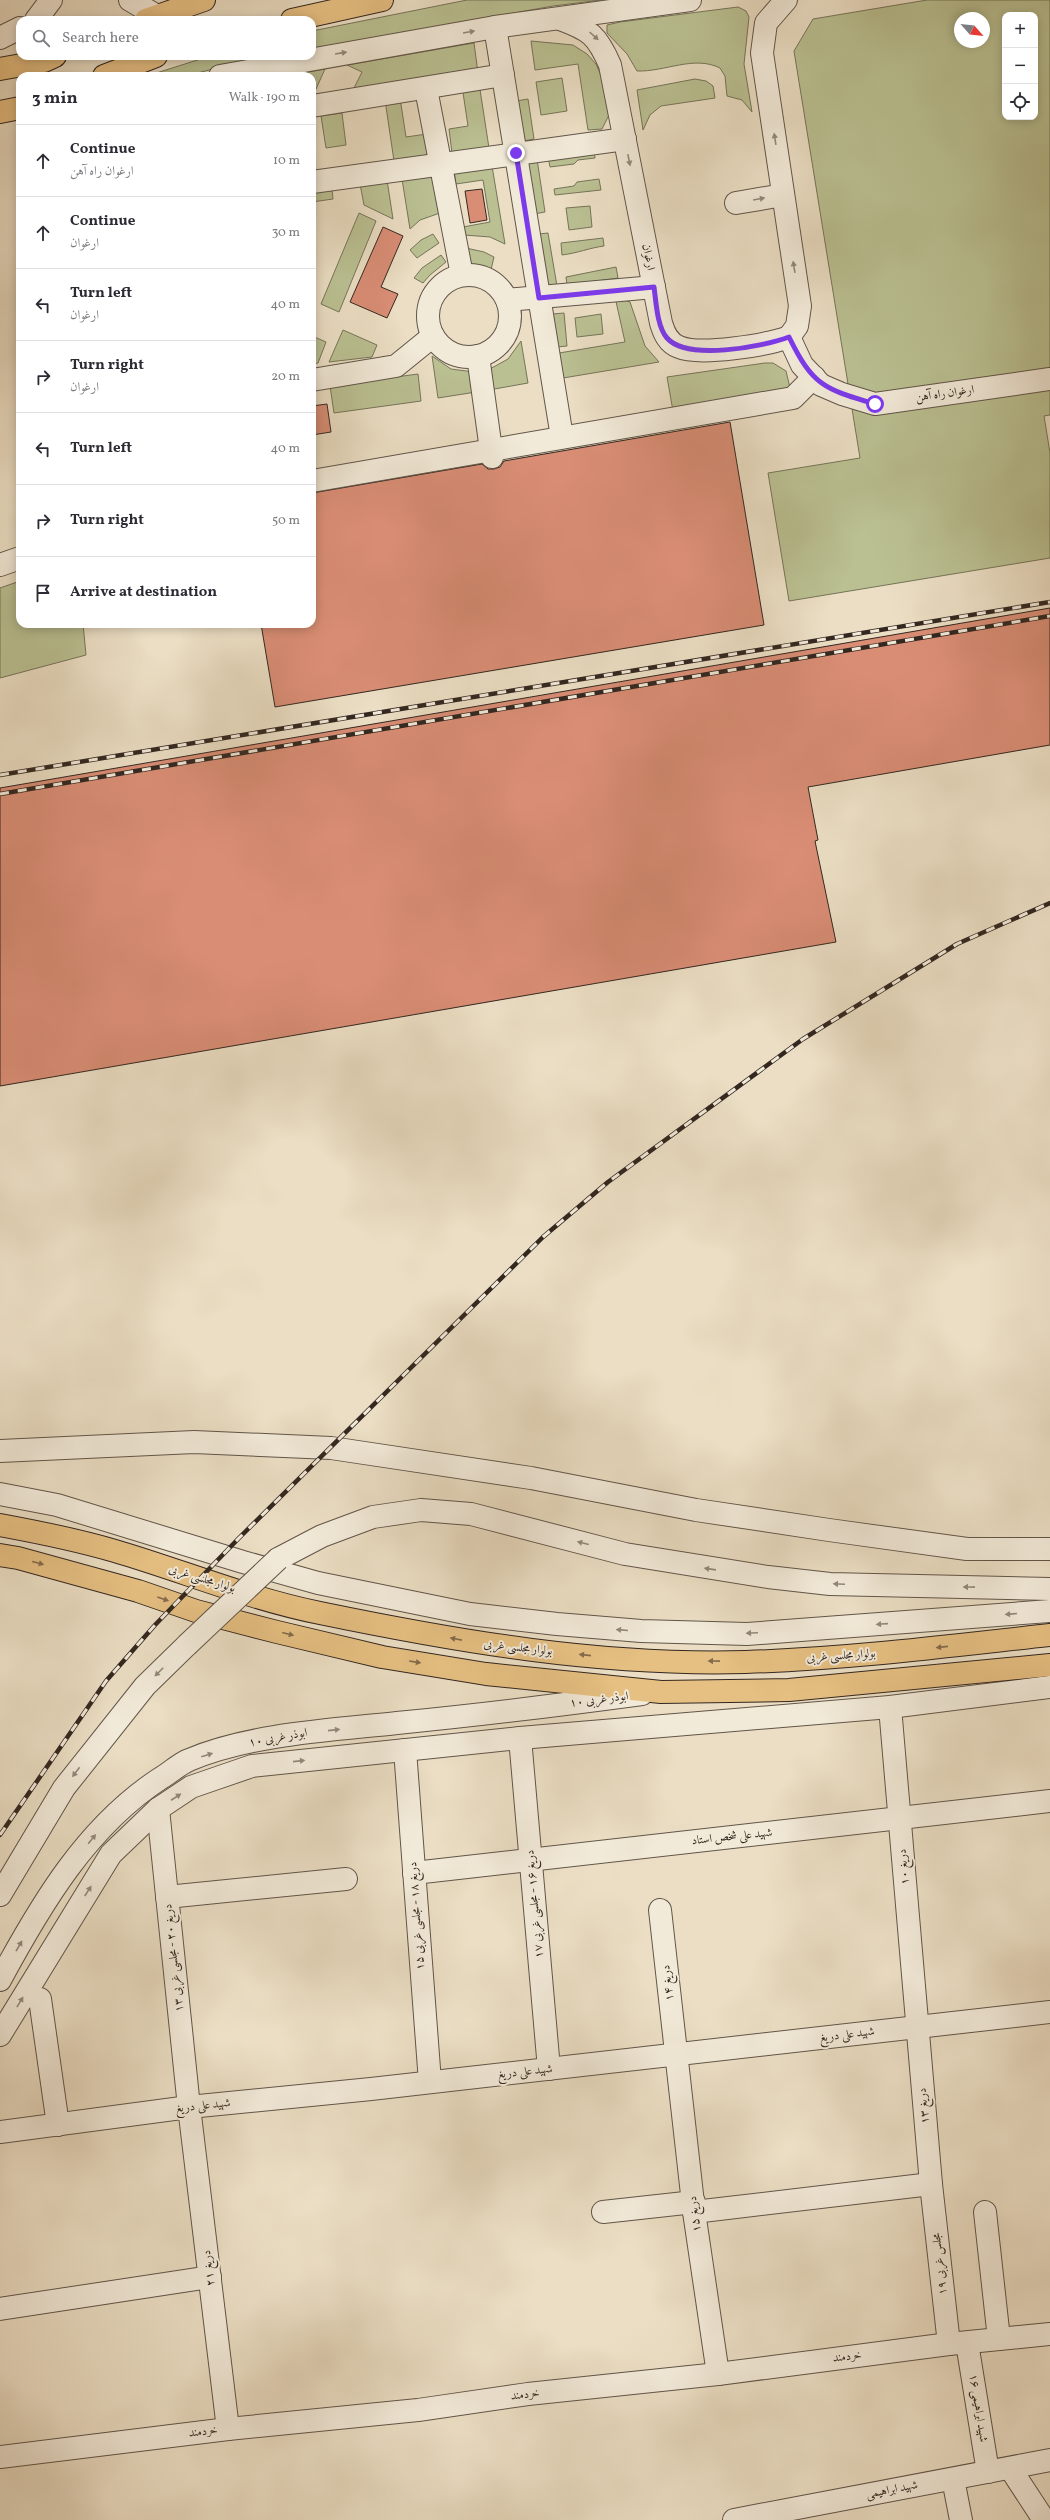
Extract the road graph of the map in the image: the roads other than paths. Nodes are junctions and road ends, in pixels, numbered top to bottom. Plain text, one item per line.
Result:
1 (51, 0) edge
2 (130, 0) edge
3 (204, 0) edge
4 (382, 0) edge
5 (690, 0) edge
6 (786, 0) edge
7 (39, 16) edge
8 (149, 16) edge
9 (157, 16) edge
10 (310, 16) edge
11 (560, 19) junction
12 (495, 27) junction
13 (16, 30) edge
14 (0, 38) edge
15 (316, 59) edge
16 (46, 60) edge
17 (146, 60) edge
18 (310, 60) edge
19 (0, 68) edge
20 (114, 72) edge
21 (242, 72) edge
22 (503, 75) junction
23 (426, 89) junction
24 (316, 105) edge
25 (16, 109) edge
26 (0, 112) edge
27 (625, 139) junction
28 (516, 153) junction
29 (440, 163) junction
30 (316, 181) edge
31 (783, 195) junction
32 (736, 203) dead end
33 (462, 275) junction
34 (654, 287) junction
35 (539, 298) junction
36 (507, 300) junction
37 (433, 336) junction
38 (789, 337) junction
39 (478, 356) junction
40 (814, 377) junction
41 (316, 379) edge
42 (1050, 379) edge
43 (562, 437) junction
44 (491, 453) junction
45 (316, 480) edge
46 (16, 559) edge
47 (0, 565) edge
48 (0, 1451) edge
49 (0, 1494) edge
50 (0, 1524) edge
51 (1050, 1548) edge
52 (0, 1555) edge
53 (1050, 1589) edge
54 (1050, 1611) edge
55 (1050, 1627) edge
56 (1050, 1635) edge
57 (969, 1644) junction
58 (1050, 1664) edge
59 (1050, 1688) edge
60 (661, 1692) junction
61 (890, 1706) junction
62 (520, 1738) junction
63 (405, 1750) junction
64 (1050, 1801) edge
65 (158, 1808) junction
66 (900, 1818) junction
67 (531, 1860) junction
68 (414, 1873) junction
69 (346, 1879) dead end
70 (0, 1895) edge
71 (167, 1897) junction
72 (660, 1910) dead end
73 (0, 1980) edge
74 (40, 1999) dead end
75 (1050, 2012) edge
76 (918, 2027) junction
77 (0, 2035) edge
78 (675, 2055) junction
79 (549, 2069) junction
80 (430, 2082) junction
81 (190, 2107) junction
82 (58, 2125) junction
83 (0, 2132) edge
84 (931, 2184) junction
85 (694, 2207) junction
86 (603, 2212) dead end
87 (985, 2212) dead end
88 (210, 2277) junction
89 (0, 2309) edge
90 (1050, 2334) edge
91 (999, 2339) junction
92 (958, 2343) junction
93 (718, 2374) junction
94 (228, 2429) junction
95 (0, 2457) edge
96 (1050, 2460) edge
97 (1010, 2468) junction
98 (988, 2472) junction
99 (953, 2479) junction
100 (792, 2515) edge
101 (734, 2520) edge
102 (961, 2520) edge
103 (1044, 2520) edge

1 - 7 street
2 - 8 street
3 - 9 main road
4 - 10 main road
5 - 11 street
31 -> 6 street
11 - 12 street
11 -> 27 street, ارغوان
15 -> 12 street
12 - 22 street
13 - 14 street
16 - 19 main road
17 - 20 main road
21 -> 18 street
22 - 23 street
22 - 28 street
23 - 24 street
23 - 29 street
25 - 26 main road
27 - 28 street
27 -> 34 street, ارغوان
28 - 29 street
28 - 35 street
29 - 30 street
29 - 33 street
32 -> 31 street
38 -> 31 street
33 - 36 street
33 - 37 street
34 - 35 street
34 - 38 street, ارغوان
35 - 36 street
35 - 43 street
36 - 39 street
37 - 39 street
37 - 41 street
38 - 40 street
39 - 44 street
40 - 42 street, ارغوان راه آهن
40 - 43 street
43 - 44 street
44 - 45 street
46 - 47 street
48 - 51 street
54 -> 49 street
57 -> 50 main road, بولوار مجلسی غربی
52 -> 60 main road
53 -> 70 street, bridge
55 - 57 main road
56 - 57 main road, بولوار مجلسی غربی
58 - 60 main road
59 - 61 street
73 -> 60 street, ابوذر غربی ۱۰
61 - 62 street
61 - 66 street, دریغ ۱۰
62 - 63 street
62 - 67 street, دریغ ۱۶ - مجلسی غربی ۱۷
65 -> 63 street
63 - 68 street, دریغ ۱۸ - مجلسی غربی ۱۵
64 - 66 street, شهید علی شخص استاد
65 - 71 street, دریغ ۲۰ - مجلسی غربی ۱۳
77 -> 65 street
66 - 67 street, شهید علی شخص استاد
66 - 76 street, دریغ ۱۰
67 - 68 street, شهید علی شخص استاد
67 - 79 street, دریغ ۱۶ - مجلسی غربی ۱۷
68 - 80 street, دریغ ۱۸ - مجلسی غربی ۱۵
69 - 71 street
71 - 81 street, دریغ ۲۰ - مجلسی غربی ۱۳
72 - 78 street, دریغ ۱۴
74 - 82 street
75 - 76 street, شهید علی دریغ
76 - 78 street, شهید علی دریغ
76 - 84 street, دریغ ۱۳
78 - 79 street, شهید علی دریغ
78 - 85 street, دریغ ۱۵
79 - 80 street, شهید علی دریغ
80 - 81 street, شهید علی دریغ
81 - 82 street, شهید علی دریغ
81 - 88 street, دریغ ۲۱
82 - 83 street, شهید علی دریغ
84 - 85 street
84 - 92 street, مجلس غربی ۱۹
85 - 86 street
85 - 93 street, دریغ ۱۵
87 - 91 street
88 - 89 street
88 - 94 street, دریغ ۲۱
90 - 91 street, خردمند
91 - 92 street, خردمند
92 - 93 street, خردمند
92 - 98 street, شهید ابراهیمی ۱۶
93 - 94 street, خردمند
94 - 95 street, خردمند
96 - 97 street, شهید ابراهیمی
97 - 98 street, شهید ابراهیمی
97 - 103 street
98 - 99 street, شهید ابراهیمی
99 - 100 street, شهید ابراهیمی
99 - 102 street
100 - 101 street, شهید ابراهیمی

